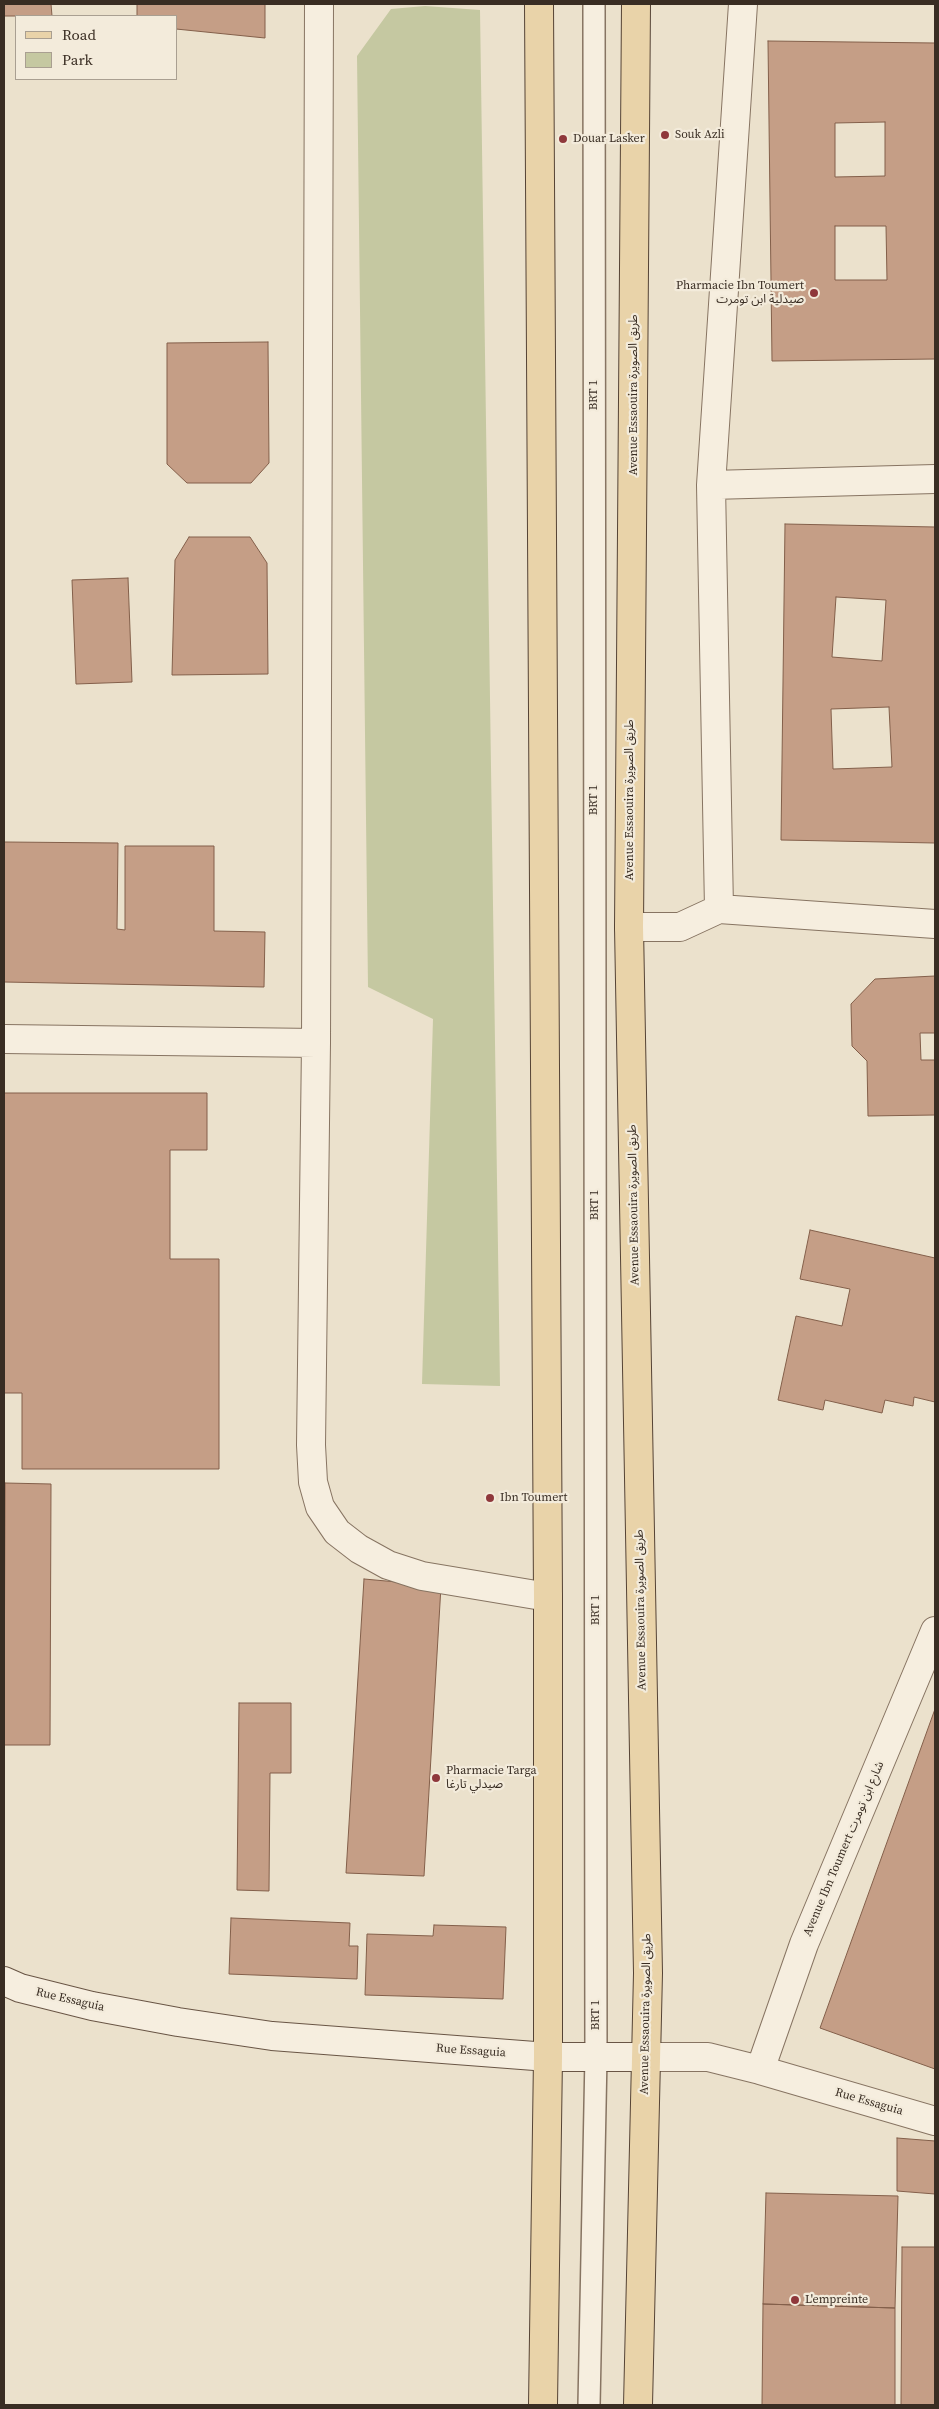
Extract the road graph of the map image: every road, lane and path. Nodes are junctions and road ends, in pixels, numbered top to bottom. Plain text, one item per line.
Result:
1 (319, 4) edge
2 (539, 4) edge
3 (594, 4) edge
4 (636, 4) edge
5 (743, 4) edge
6 (935, 479) edge
7 (711, 485) junction
8 (719, 909) junction
9 (935, 924) edge
10 (629, 927) junction
11 (4, 1039) edge
12 (316, 1043) junction
13 (548, 1597) junction
14 (935, 1635) edge
15 (4, 1982) edge
16 (596, 2056) junction
17 (646, 2056) junction
18 (548, 2057) junction
19 (760, 2070) junction
20 (935, 2121) edge
21 (542, 2405) edge
22 (589, 2405) edge
23 (638, 2405) edge

1 - 12 street
2 - 13 main road
3 - 16 lane, BRT 1
4 - 10 main road, Avenue Essaouira طريق الصويرة
5 - 7 street
6 - 7 street
7 - 8 street
8 - 9 street
8 - 10 street
10 - 17 main road, Avenue Essaouira طريق الصويرة
11 - 12 street
12 - 13 street
13 - 18 main road
14 - 19 street, Avenue Ibn Toumert شارع ابن تومرت
15 - 18 street, Rue Essaguia
16 - 17 street, Rue Essaguia
16 - 18 street, Rue Essaguia
16 - 22 lane, BRT 1
17 - 19 street, Rue Essaguia
17 - 23 main road, Avenue Essaouira طريق الصويرة
18 - 21 main road
19 - 20 street, Rue Essaguia

